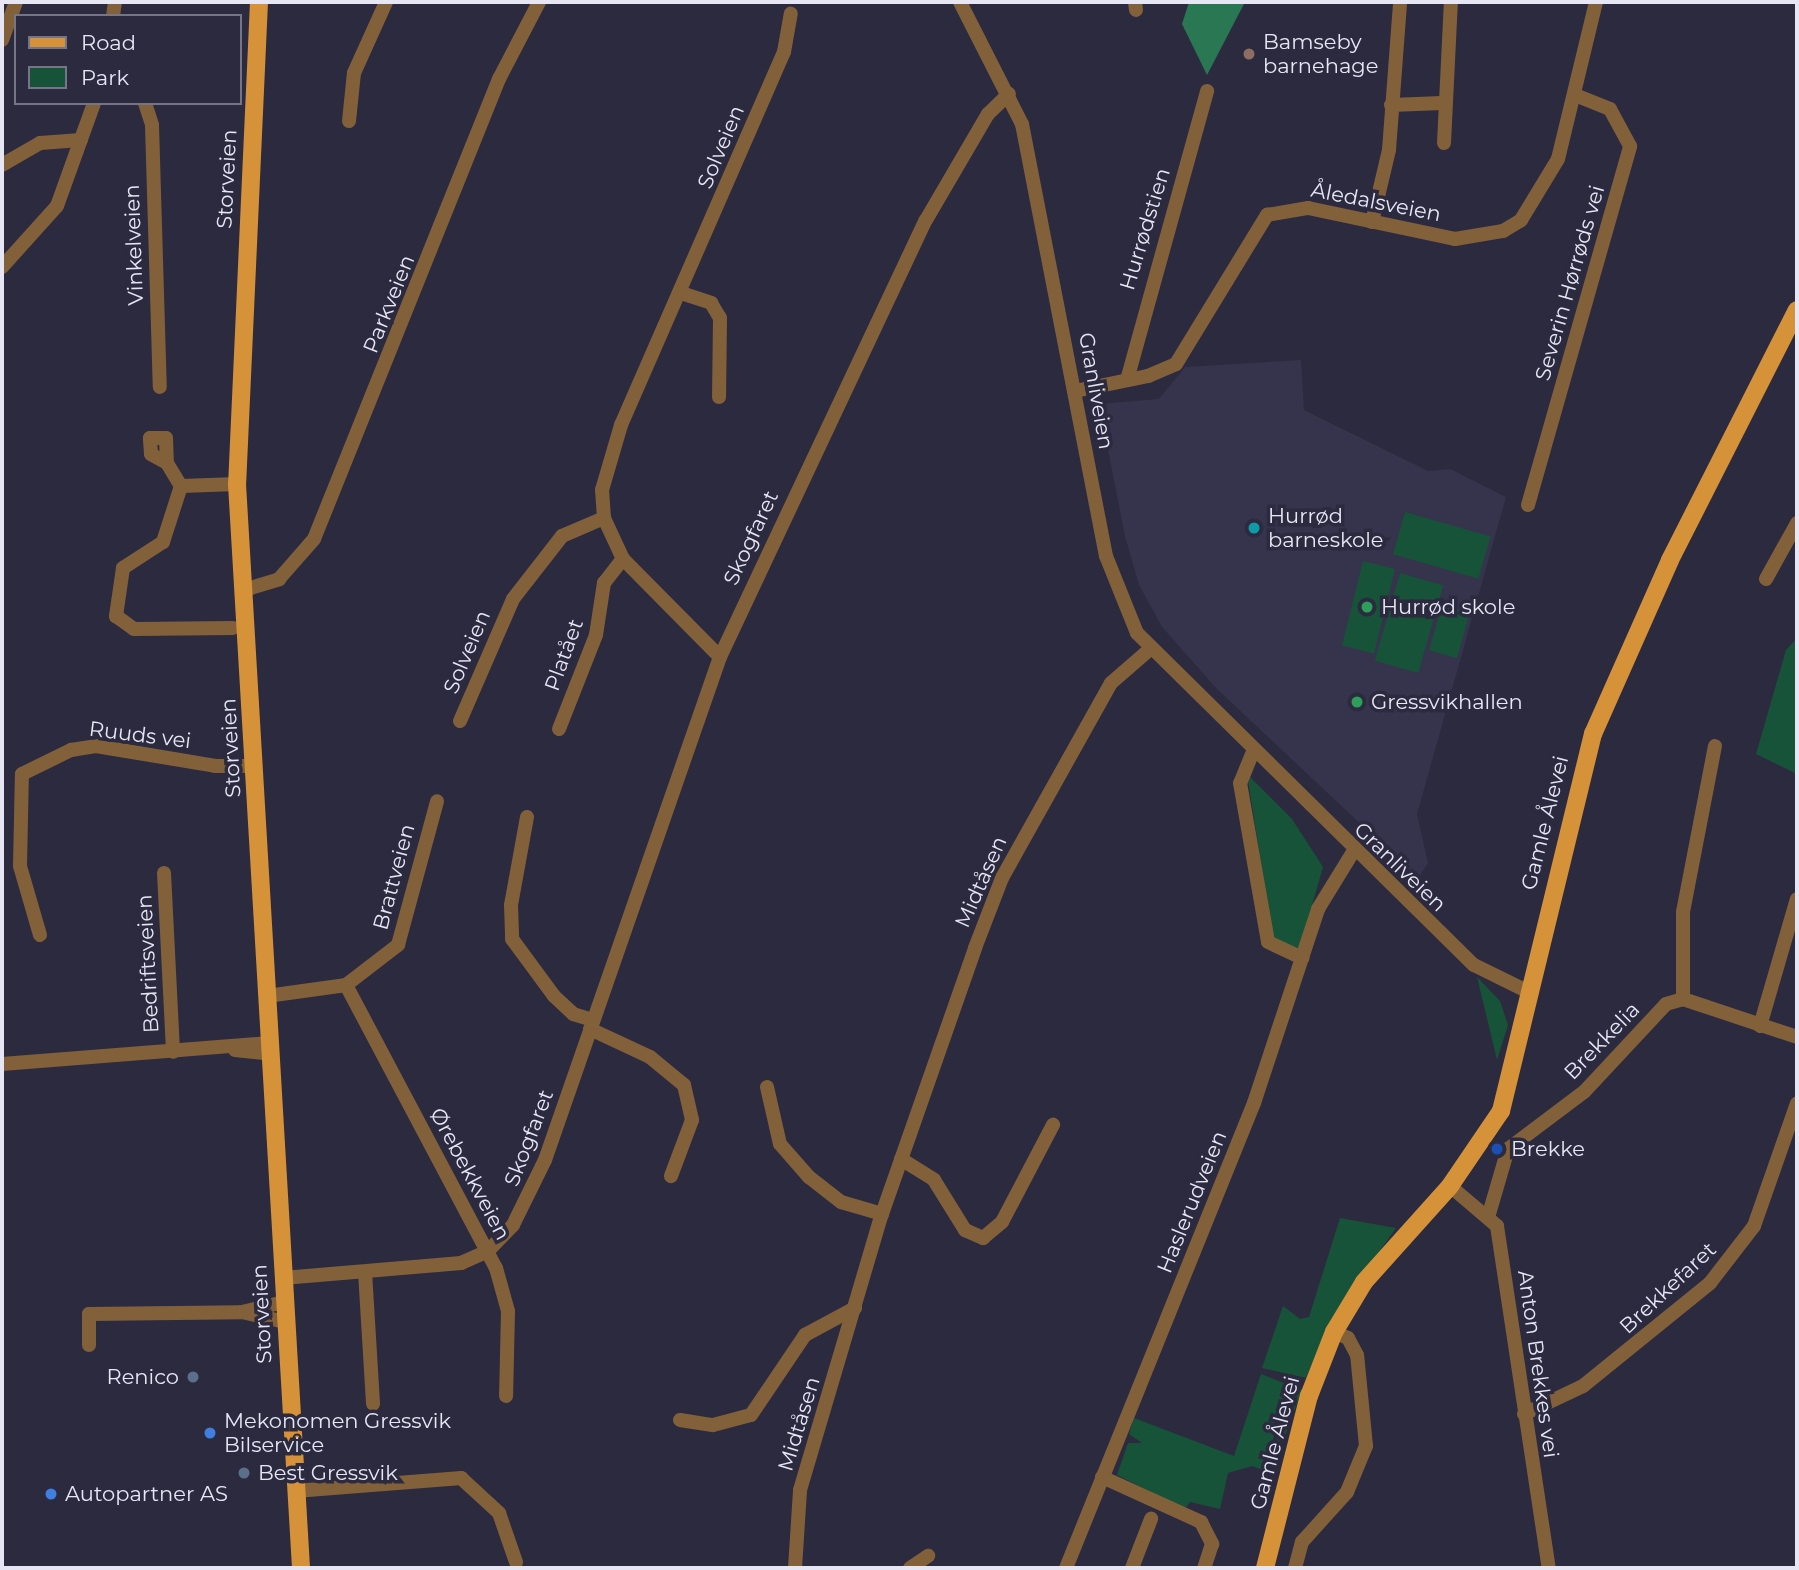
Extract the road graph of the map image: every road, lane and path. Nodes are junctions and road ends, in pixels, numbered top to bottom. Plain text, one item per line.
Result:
1 (16, 2) edge
2 (259, 2) edge
3 (386, 2) edge
4 (539, 2) edge
5 (960, 2) edge
6 (1400, 2) edge
7 (1451, 2) edge
8 (1596, 2) edge
9 (790, 14) dead end
10 (2, 40) edge
11 (1207, 92) dead end
12 (1009, 94) junction
13 (1578, 96) junction
14 (1443, 103) junction
15 (93, 105) edge
16 (146, 105) edge
17 (1391, 105) junction
18 (349, 121) dead end
19 (81, 140) junction
20 (1444, 143) dead end
21 (4, 167) edge
22 (1372, 222) junction
23 (2, 267) edge
24 (681, 293) junction
25 (1797, 310) edge
26 (1126, 380) junction
27 (160, 387) dead end
28 (1075, 391) junction
29 (719, 397) dead end
30 (167, 463) dead end
31 (237, 484) junction
32 (181, 486) junction
33 (1528, 505) dead end
34 (604, 518) junction
35 (1797, 523) edge
36 (623, 559) junction
37 (1766, 579) dead end
38 (244, 590) junction
39 (233, 628) dead end
40 (1149, 650) junction
41 (720, 657) junction
42 (460, 721) dead end
43 (559, 729) dead end
44 (1715, 746) dead end
45 (1252, 754) junction
46 (254, 766) junction
47 (437, 801) dead end
48 (527, 817) dead end
49 (1353, 852) junction
50 (164, 873) dead end
51 (1797, 899) edge
52 (40, 935) dead end
53 (1303, 958) junction
54 (346, 985) junction
55 (1531, 993) junction
56 (267, 996) junction
57 (1683, 999) junction
58 (592, 1025) junction
59 (1760, 1026) junction
60 (1797, 1037) edge
61 (270, 1049) junction
62 (173, 1052) junction
63 (2, 1064) edge
64 (767, 1087) dead end
65 (1797, 1103) edge
66 (1054, 1125) dead end
67 (901, 1159) junction
68 (671, 1176) dead end
69 (1450, 1186) junction
70 (882, 1214) junction
71 (1489, 1214) junction
72 (488, 1251) junction
73 (365, 1272) junction
74 (283, 1278) junction
75 (284, 1303) junction
76 (855, 1308) junction
77 (242, 1312) junction
78 (285, 1322) junction
79 (1334, 1332) junction
80 (89, 1345) dead end
81 (506, 1396) dead end
82 (373, 1404) dead end
83 (1524, 1414) junction
84 (680, 1420) dead end
85 (1102, 1477) junction
86 (295, 1491) junction
87 (1151, 1519) dead end
88 (928, 1556) dead end
89 (516, 1562) dead end
90 (1071, 1567) edge
91 (1209, 1567) edge
92 (302, 1568) edge
93 (795, 1568) edge
94 (910, 1568) edge
95 (1132, 1568) edge
96 (1265, 1568) edge
97 (1295, 1568) edge
98 (1549, 1568) edge

1 - 10 street
2 - 31 main road, Storveien
3 - 18 street
4 - 38 street, Parkveien
5 - 12 street, Granliveien
6 - 17 street
7 - 14 street
8 - 13 street, Åledalsveien
9 - 24 street, Solveien
11 - 26 street, Hurrødstien
12 - 28 street, Granliveien
12 - 41 street, Skogfaret
13 - 22 street, Åledalsveien
13 - 33 street, Severin Hørrøds vei
14 - 17 street
14 - 20 street
15 - 19 street
16 - 27 street, Vinkelveien
17 - 22 street
19 - 21 street
19 - 23 street
22 - 26 street, Åledalsveien
24 - 29 street
24 - 34 street, Solveien
25 - 55 main road, Gamle Ålevei
26 - 28 street, Åledalsveien
28 - 40 street, Granliveien
30 - 32 street
31 - 32 street
31 - 38 main road, Storveien
32 - 39 street
34 - 36 street, Solveien
34 - 42 street, Solveien
35 - 37 street
36 - 41 street, Solveien
36 - 43 street, Platået
38 - 46 main road, Storveien
40 - 45 street, Granliveien
40 - 67 street, Midtåsen
41 - 58 street, Skogfaret
44 - 57 street
45 - 49 street, Granliveien
45 - 53 street
46 - 52 street, Ruuds vei
46 - 56 main road, Storveien
47 - 54 street, Brattveien
48 - 58 street
49 - 53 street, Haslerudveien
49 - 55 street, Granliveien
50 - 62 street, Bedriftsveien
51 - 59 street
53 - 85 street, Haslerudveien
54 - 56 street
54 - 72 street, Ørebekkveien
55 - 69 main road, Gamle Ålevei
56 - 61 main road, Storveien
57 - 59 street
57 - 71 street, Brekkelia
58 - 68 street
58 - 72 street, Skogfaret
59 - 60 street
61 - 62 street, Bedriftsveien
61 - 74 main road, Storveien
62 - 63 street, Bedriftsveien
64 - 70 street
65 - 83 street, Brekkefaret
66 - 67 street
67 - 70 street, Midtåsen
69 - 71 street
69 - 79 main road, Gamle Ålevei
70 - 76 street, Midtåsen
71 - 83 street, Anton Brekkes vei
72 - 73 street
72 - 81 street, Ørebekkveien
73 - 74 street
73 - 82 street
74 - 75 main road, Storveien
75 - 77 street
75 - 78 main road, Storveien
76 - 84 street
76 - 93 street, Midtåsen
77 - 78 street
77 - 80 street
78 - 86 main road, Storveien
79 - 96 main road, Gamle Ålevei
79 - 97 street
83 - 98 street, Anton Brekkes vei
85 - 90 street, Haslerudveien
85 - 91 street
86 - 89 street
86 - 92 main road, Storveien
87 - 95 street
88 - 94 street

